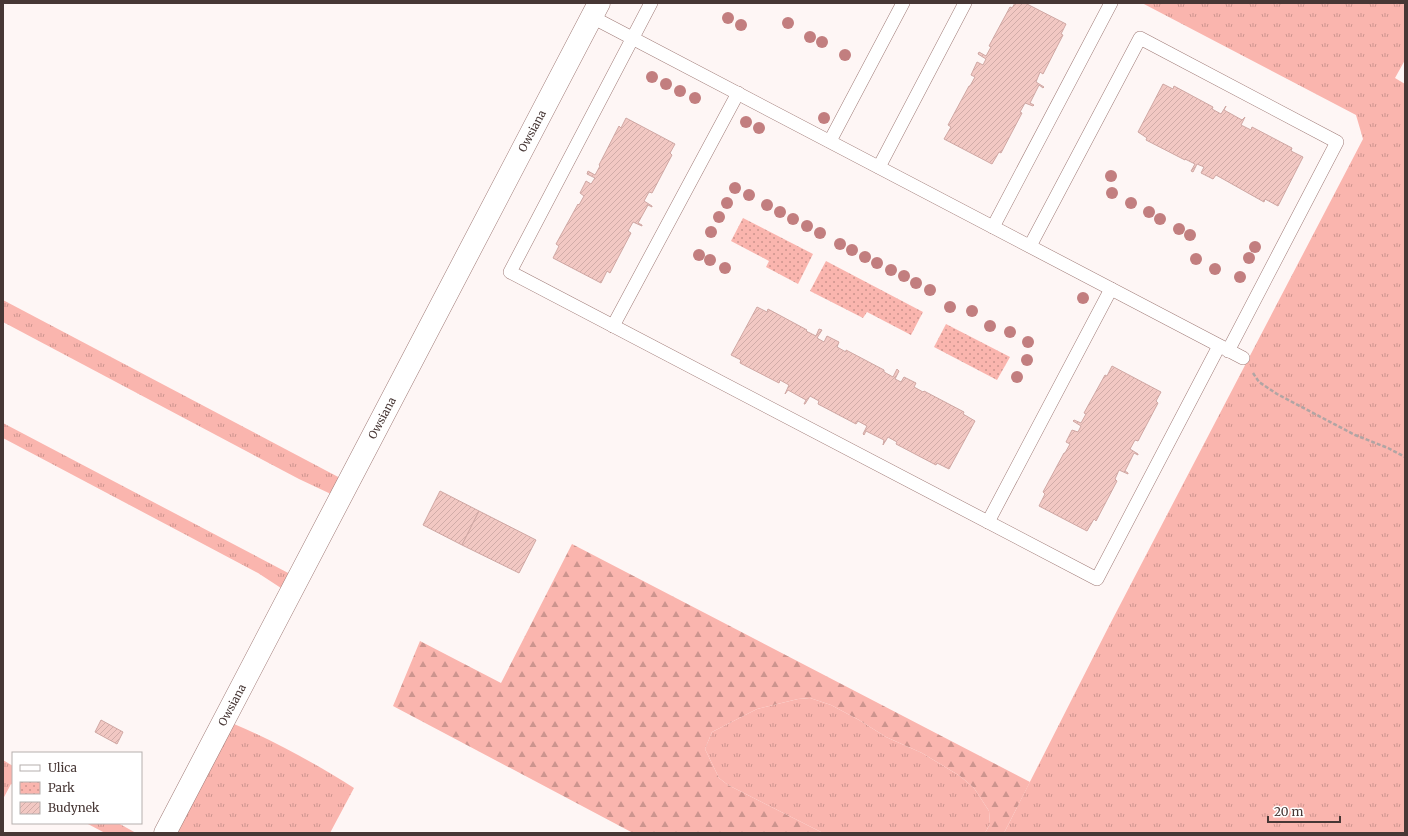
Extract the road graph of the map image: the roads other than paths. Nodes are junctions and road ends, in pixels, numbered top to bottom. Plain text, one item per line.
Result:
1 (651, 3) edge
2 (903, 3) edge
3 (965, 3) edge
4 (1111, 3) edge
5 (595, 10) edge
6 (633, 38) junction
7 (738, 93) junction
8 (830, 141) junction
9 (879, 167) junction
10 (993, 227) junction
11 (1030, 246) junction
12 (1111, 289) junction
13 (614, 326) junction
14 (1224, 348) junction
15 (1243, 358) road end
16 (988, 522) junction
17 (165, 833) edge

1 - 6 lane
2 - 8 lane
3 - 9 lane
4 - 10 lane
5 - 6 lane
5 - 17 street, Owsiana
6 - 7 lane
6 - 13 lane
7 - 8 lane
7 - 13 lane
8 - 9 lane
9 - 10 lane
10 - 11 lane
11 - 12 lane
11 - 14 lane
12 - 14 lane
12 - 16 lane
13 - 16 lane
14 - 15 lane
14 - 16 lane

